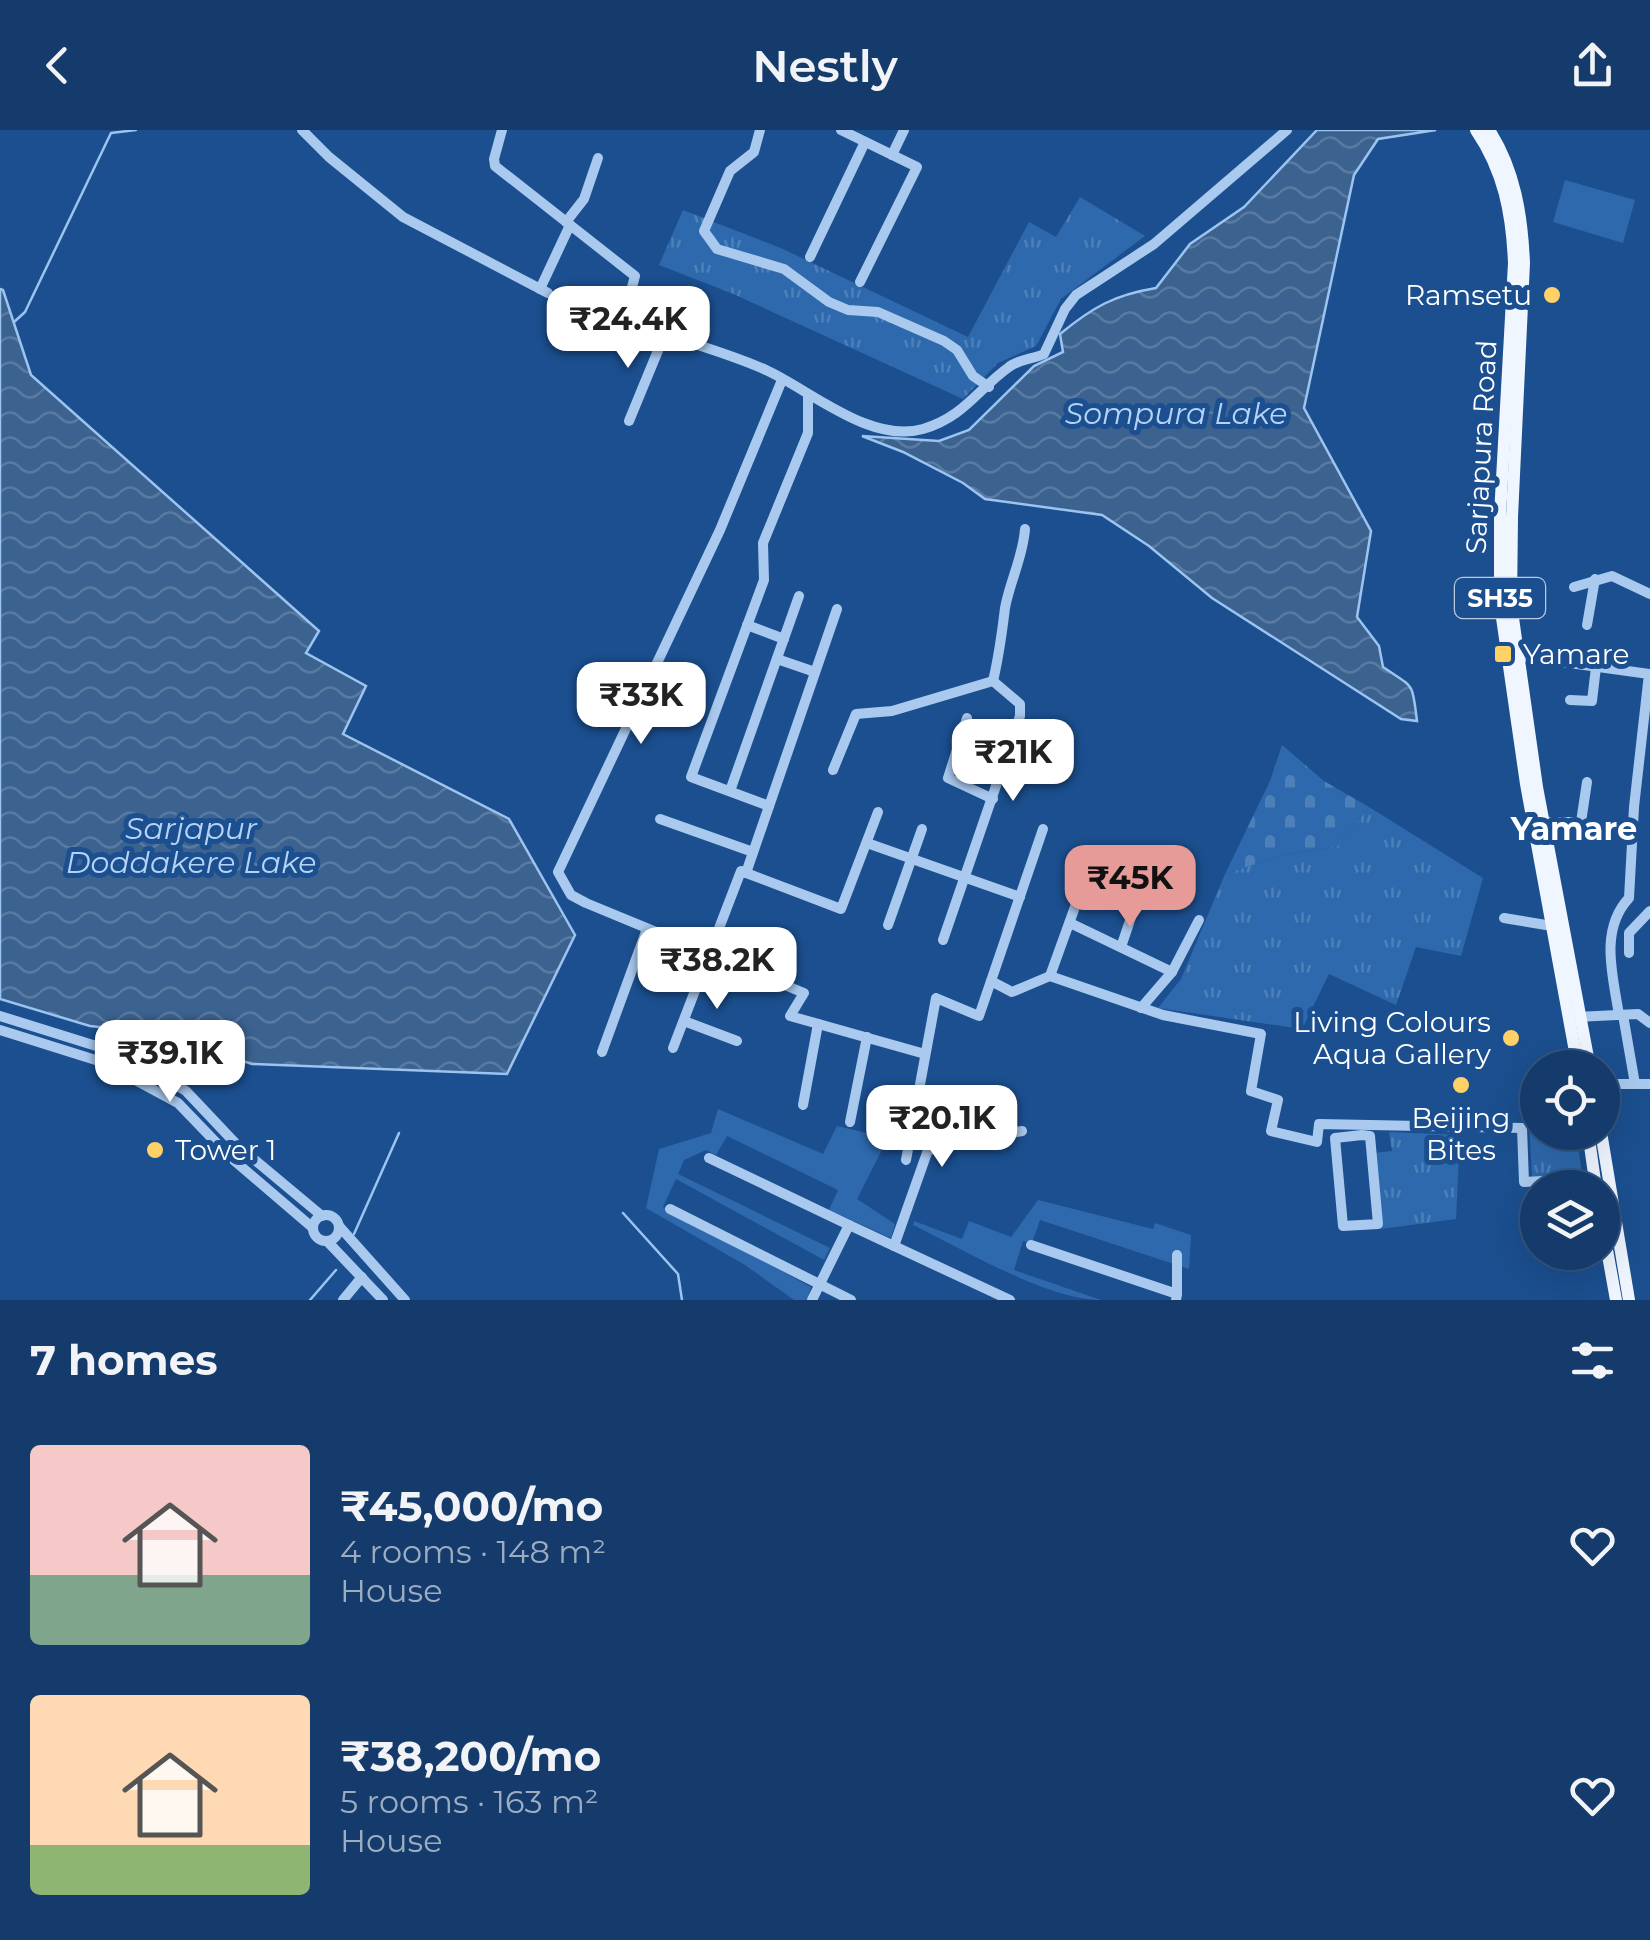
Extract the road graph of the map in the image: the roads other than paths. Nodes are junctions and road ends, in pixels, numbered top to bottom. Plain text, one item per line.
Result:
1 (302, 130) edge
2 (502, 130) edge
3 (760, 130) edge
4 (841, 130) edge
5 (904, 130) edge
6 (1287, 130) edge
7 (1476, 130) edge
8 (1490, 130) edge
9 (865, 142) junction
10 (892, 155) junction
11 (598, 158) dead end
12 (568, 224) junction
13 (810, 257) dead end
14 (860, 282) dead end
15 (664, 336) junction
16 (782, 380) junction
17 (989, 386) junction
18 (808, 396) junction
19 (1511, 416) junction
20 (629, 421) dead end
21 (1026, 529) dead end
22 (1595, 580) junction
23 (1574, 587) dead end
24 (1650, 594) edge
25 (799, 596) dead end
26 (837, 609) dead end
27 (747, 625) junction
28 (1586, 626) dead end
29 (784, 639) junction
30 (1512, 655) junction
31 (777, 659) junction
32 (1596, 666) junction
33 (815, 672) junction
34 (993, 681) junction
35 (1570, 700) dead end
36 (967, 718) dead end
37 (833, 770) dead end
38 (1587, 782) dead end
39 (730, 792) junction
40 (993, 799) junction
41 (1635, 803) junction
42 (1650, 805) edge
43 (769, 806) junction
44 (878, 812) dead end
45 (660, 819) dead end
46 (1543, 822) junction
47 (922, 829) dead end
48 (1044, 829) dead end
49 (866, 843) junction
50 (753, 852) junction
51 (912, 858) junction
52 (1089, 868) dead end
53 (746, 873) junction
54 (965, 877) junction
55 (1139, 894) dead end
56 (1020, 897) junction
57 (1630, 898) junction
58 (1650, 909) edge
59 (1504, 918) dead end
60 (1198, 920) dead end
61 (1070, 923) junction
62 (888, 925) dead end
63 (1552, 926) junction
64 (648, 929) junction
65 (942, 940) dead end
66 (1120, 948) junction
67 (1629, 953) dead end
68 (709, 954) junction
69 (1172, 972) junction
70 (1050, 976) junction
71 (991, 981) junction
72 (1141, 1008) junction
73 (1621, 1015) junction
74 (0, 1016) edge
75 (1577, 1017) junction
76 (684, 1021) junction
77 (1650, 1023) edge
78 (818, 1024) junction
79 (0, 1030) edge
80 (866, 1037) junction
81 (737, 1041) dead end
82 (674, 1048) dead end
83 (1578, 1050) edge
84 (1585, 1050) edge
85 (602, 1052) dead end
86 (925, 1054) junction
87 (1620, 1084) edge
88 (1635, 1084) junction
89 (1650, 1084) edge
90 (802, 1105) dead end
91 (850, 1122) dead end
92 (1022, 1130) dead end
93 (1351, 1130) junction
94 (1604, 1150) edge
95 (709, 1158) dead end
96 (906, 1160) dead end
97 (1524, 1170) edge
98 (670, 1209) dead end
99 (322, 1216) junction
100 (850, 1225) junction
101 (339, 1226) junction
102 (313, 1228) junction
103 (327, 1242) junction
104 (1030, 1245) dead end
105 (894, 1246) junction
106 (1178, 1254) dead end
107 (1611, 1270) edge
108 (362, 1278) junction
109 (821, 1287) junction
110 (1176, 1297) edge
111 (350, 1298) edge
112 (383, 1300) edge
113 (405, 1300) edge
114 (812, 1300) edge
115 (822, 1300) edge
116 (851, 1300) edge
117 (1010, 1300) edge
118 (1616, 1300) edge
119 (1629, 1300) edge

1 - 12 street
2 - 12 street
3 - 17 street
4 - 9 street
5 - 10 street
6 - 17 street
7 - 19 main road, Sarjapura Road / SH35
8 - 19 main road, Sarjapura Road
9 - 10 street
9 - 13 street
10 - 14 street
11 - 12 street
12 - 15 street
15 - 16 street
15 - 20 street
16 - 18 street
16 - 64 street
17 - 18 street
18 - 27 street
19 - 30 main road, Sarjapura Road / SH35
21 - 34 street
22 - 23 street
22 - 24 street
22 - 28 street
25 - 29 street
26 - 33 street
27 - 29 street
27 - 39 street
29 - 31 street
30 - 32 street
30 - 46 main road, Sarjapura Road
30 - 63 main road, Sarjapura Road / SH35
31 - 33 street
31 - 39 street
32 - 35 street
32 - 41 street
33 - 43 street
34 - 37 street
34 - 40 street
36 - 40 street
38 - 46 street
39 - 43 street
40 - 54 street
41 - 42 street
41 - 57 street
43 - 50 street
44 - 49 street
45 - 50 street
46 - 75 main road, Sarjapura Road
47 - 51 street
48 - 56 street
49 - 51 street
49 - 53 street
50 - 53 street
51 - 54 street
51 - 62 street
52 - 61 street
53 - 68 street
54 - 56 street
54 - 65 street
55 - 66 street
56 - 71 street
57 - 58 street
57 - 73 street
58 - 67 street
59 - 63 street
60 - 69 street
61 - 66 street
61 - 70 street
63 - 75 main road, Sarjapura Road / SH35
64 - 68 street
64 - 85 street
66 - 69 street
68 - 76 street
68 - 78 street
69 - 72 street
70 - 71 street
70 - 72 street
71 - 86 street
72 - 93 street
73 - 75 street
73 - 77 street
73 - 88 street
74 - 99 street
75 - 83 main road, Sarjapura Road / SH35
75 - 84 main road, Sarjapura Road
76 - 81 street
76 - 82 street
78 - 80 street
78 - 90 street
79 - 102 street
80 - 86 street
80 - 91 street
86 - 96 street
87 - 88 street
88 - 89 street
92 - 105 street
93 - 93 street
93 - 97 street
94 - 119 main road
95 - 100 street
98 - 109 street
99 - 101 street
99 - 102 street
100 - 105 street
100 - 109 street
101 - 103 street
101 - 113 street
102 - 103 street
103 - 108 street
104 - 110 street
105 - 117 street
106 - 110 street
107 - 118 main road
108 - 111 street
108 - 112 street
109 - 114 street
109 - 115 street
109 - 116 street

